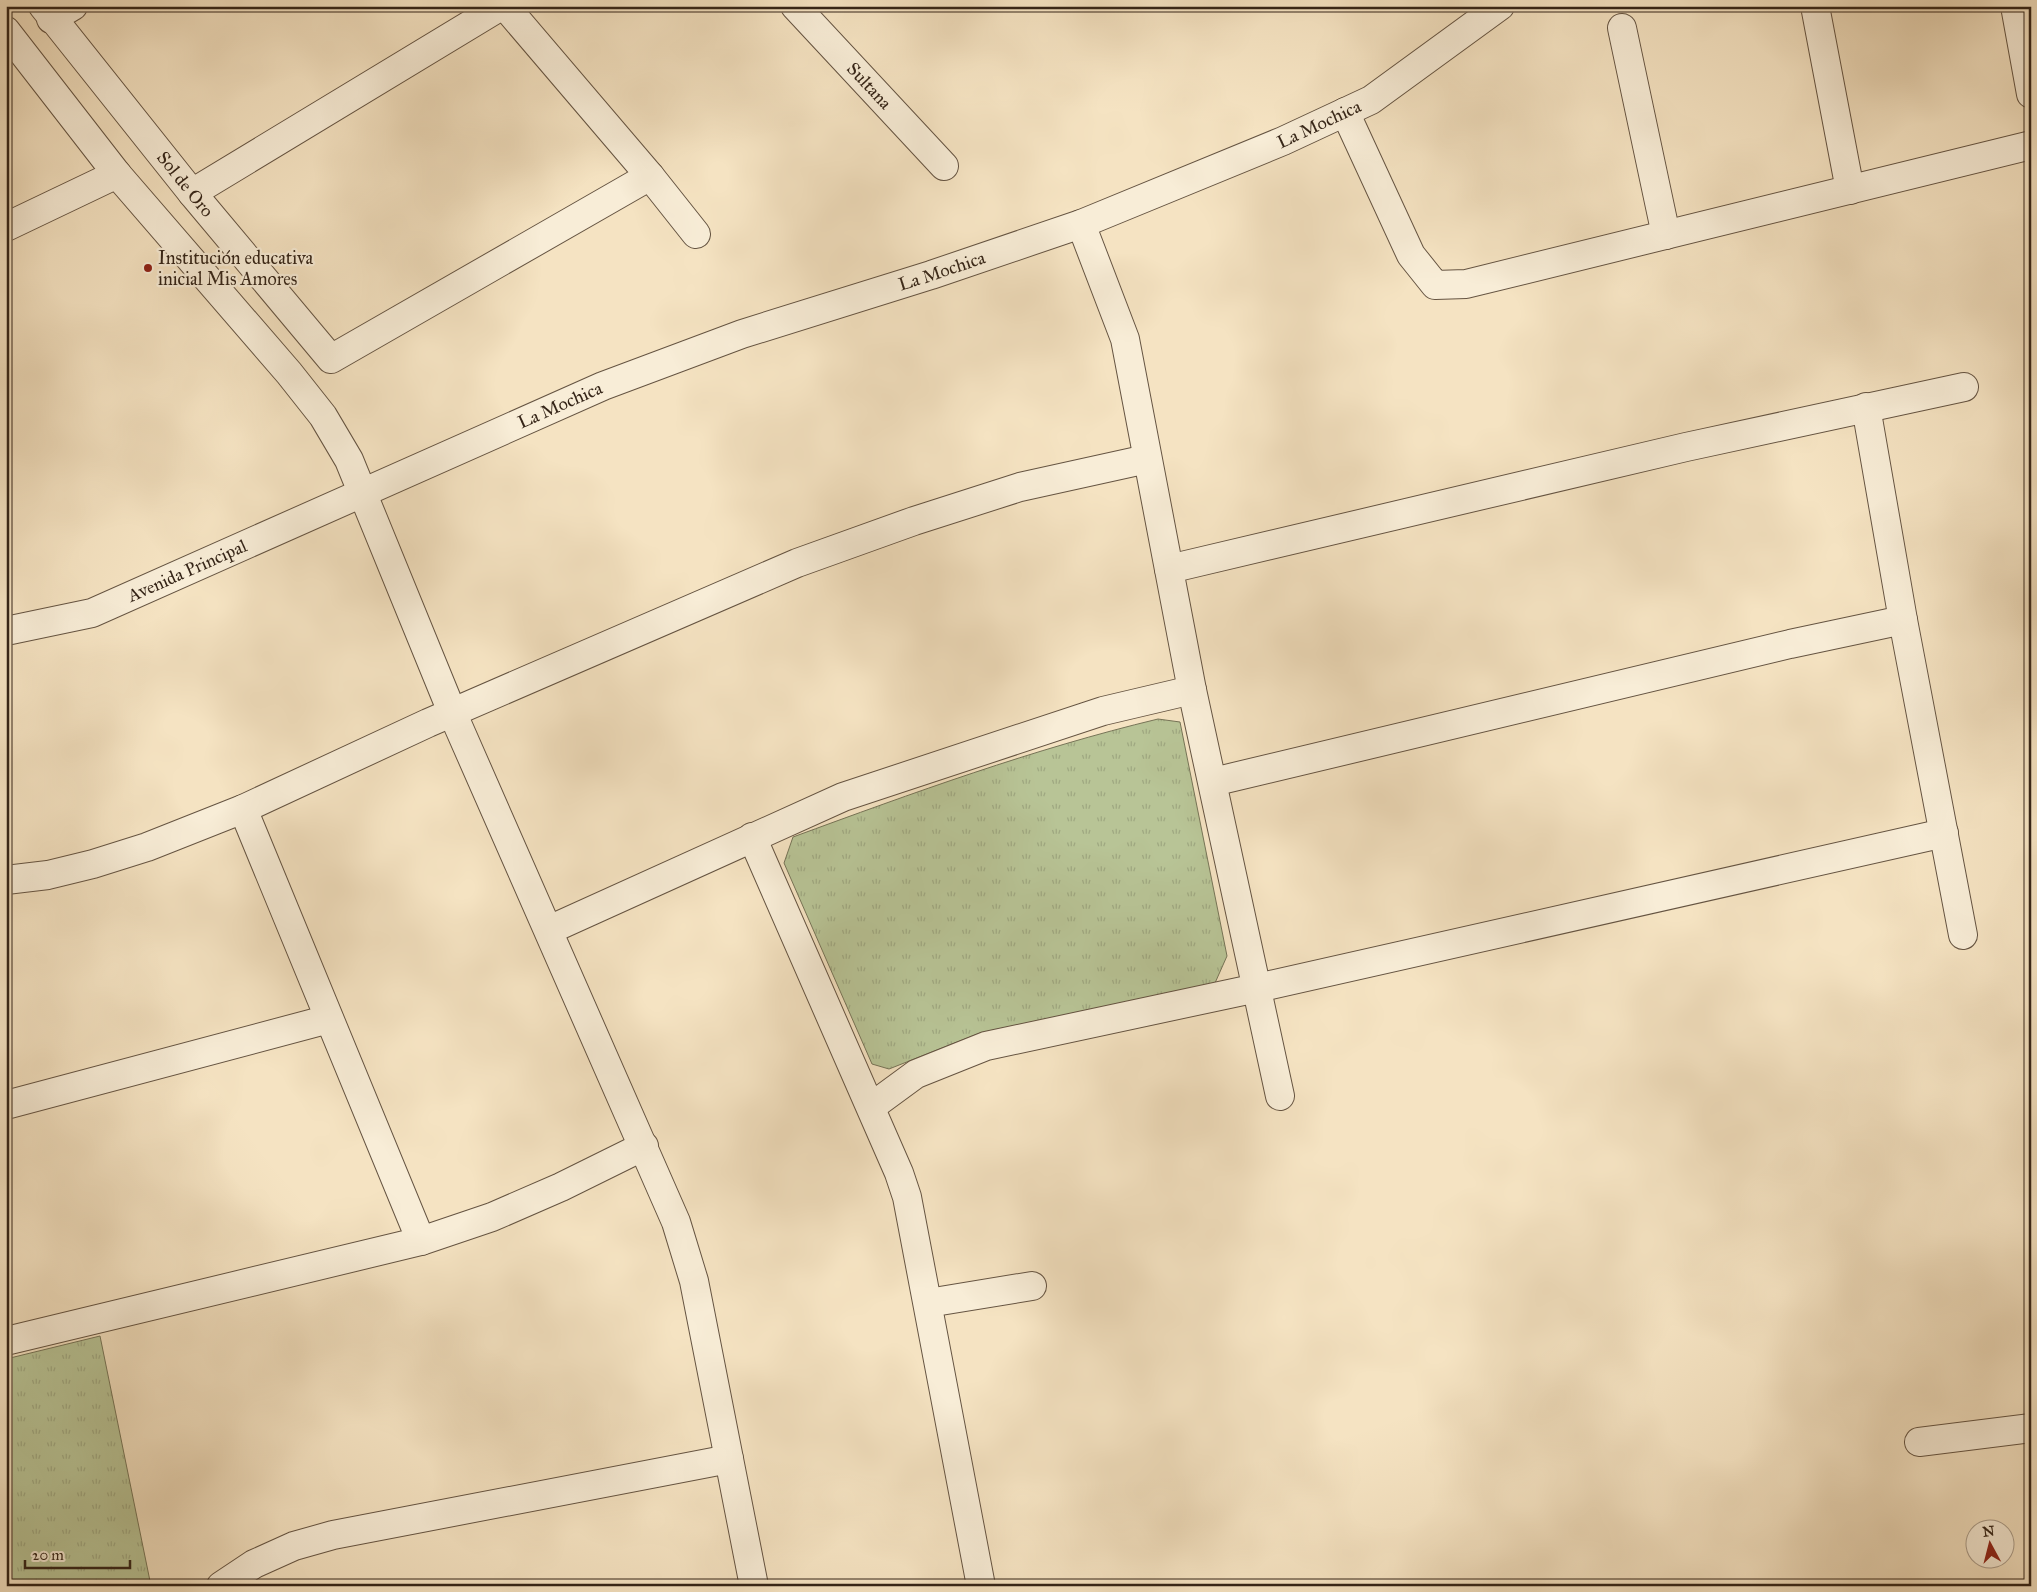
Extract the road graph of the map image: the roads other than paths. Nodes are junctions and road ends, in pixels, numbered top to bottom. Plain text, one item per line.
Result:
1 (501, 6) edge
2 (505, 6) edge
3 (795, 6) edge
4 (1500, 6) edge
5 (1815, 6) edge
6 (2014, 6) edge
7 (56, 10) edge
8 (1622, 28) dead end
9 (6, 31) edge
10 (2031, 94) edge
11 (1345, 112) junction
12 (2031, 145) edge
13 (944, 166) dead end
14 (118, 174) junction
15 (650, 176) junction
16 (1850, 190) junction
17 (192, 193) junction
18 (1081, 224) junction
19 (6, 227) edge
20 (696, 234) dead end
21 (1666, 234) junction
22 (1964, 387) dead end
23 (1866, 407) junction
24 (1148, 459) junction
25 (362, 493) junction
26 (1169, 569) junction
27 (1902, 620) junction
28 (6, 631) edge
29 (1192, 690) junction
30 (452, 712) junction
31 (1213, 782) junction
32 (243, 809) junction
33 (1944, 833) junction
34 (752, 837) junction
35 (6, 880) edge
36 (548, 930) junction
37 (1963, 935) dead end
38 (1257, 988) junction
39 (329, 1019) junction
40 (1280, 1096) dead end
41 (6, 1105) edge
42 (870, 1107) junction
43 (644, 1146) junction
44 (421, 1241) junction
45 (1032, 1286) dead end
46 (928, 1303) junction
47 (6, 1341) edge
48 (2031, 1428) edge
49 (1919, 1442) dead end
50 (730, 1459) junction
51 (221, 1586) edge
52 (754, 1586) edge
53 (981, 1586) edge

1 - 17 street
2 - 15 street
3 - 13 street, Sultana
4 - 11 street, La Mochica
5 - 16 street
6 - 10 street
7 - 17 street, Sol de Oro
8 - 21 street
9 - 14 street
11 - 18 street, La Mochica
11 - 21 street
12 - 16 street
14 - 19 street
14 - 25 street
15 - 17 street, Sol de Oro
15 - 20 street
16 - 21 street
18 - 24 street
18 - 25 street, La Mochica
22 - 23 street
23 - 26 street
23 - 27 street
24 - 26 street
24 - 30 street
25 - 28 street, Avenida Principal
25 - 30 street
26 - 29 street
27 - 31 street
27 - 33 street
29 - 31 street
29 - 34 street
30 - 32 street
30 - 36 street
31 - 38 street
32 - 35 street
32 - 39 street
33 - 37 street
33 - 38 street
34 - 36 street
34 - 42 street
36 - 43 street
38 - 40 street
38 - 42 street
39 - 41 street
39 - 44 street
42 - 46 street
43 - 44 street
43 - 50 street
44 - 47 street
45 - 46 street
46 - 53 street
48 - 49 street
50 - 51 street
50 - 52 street

